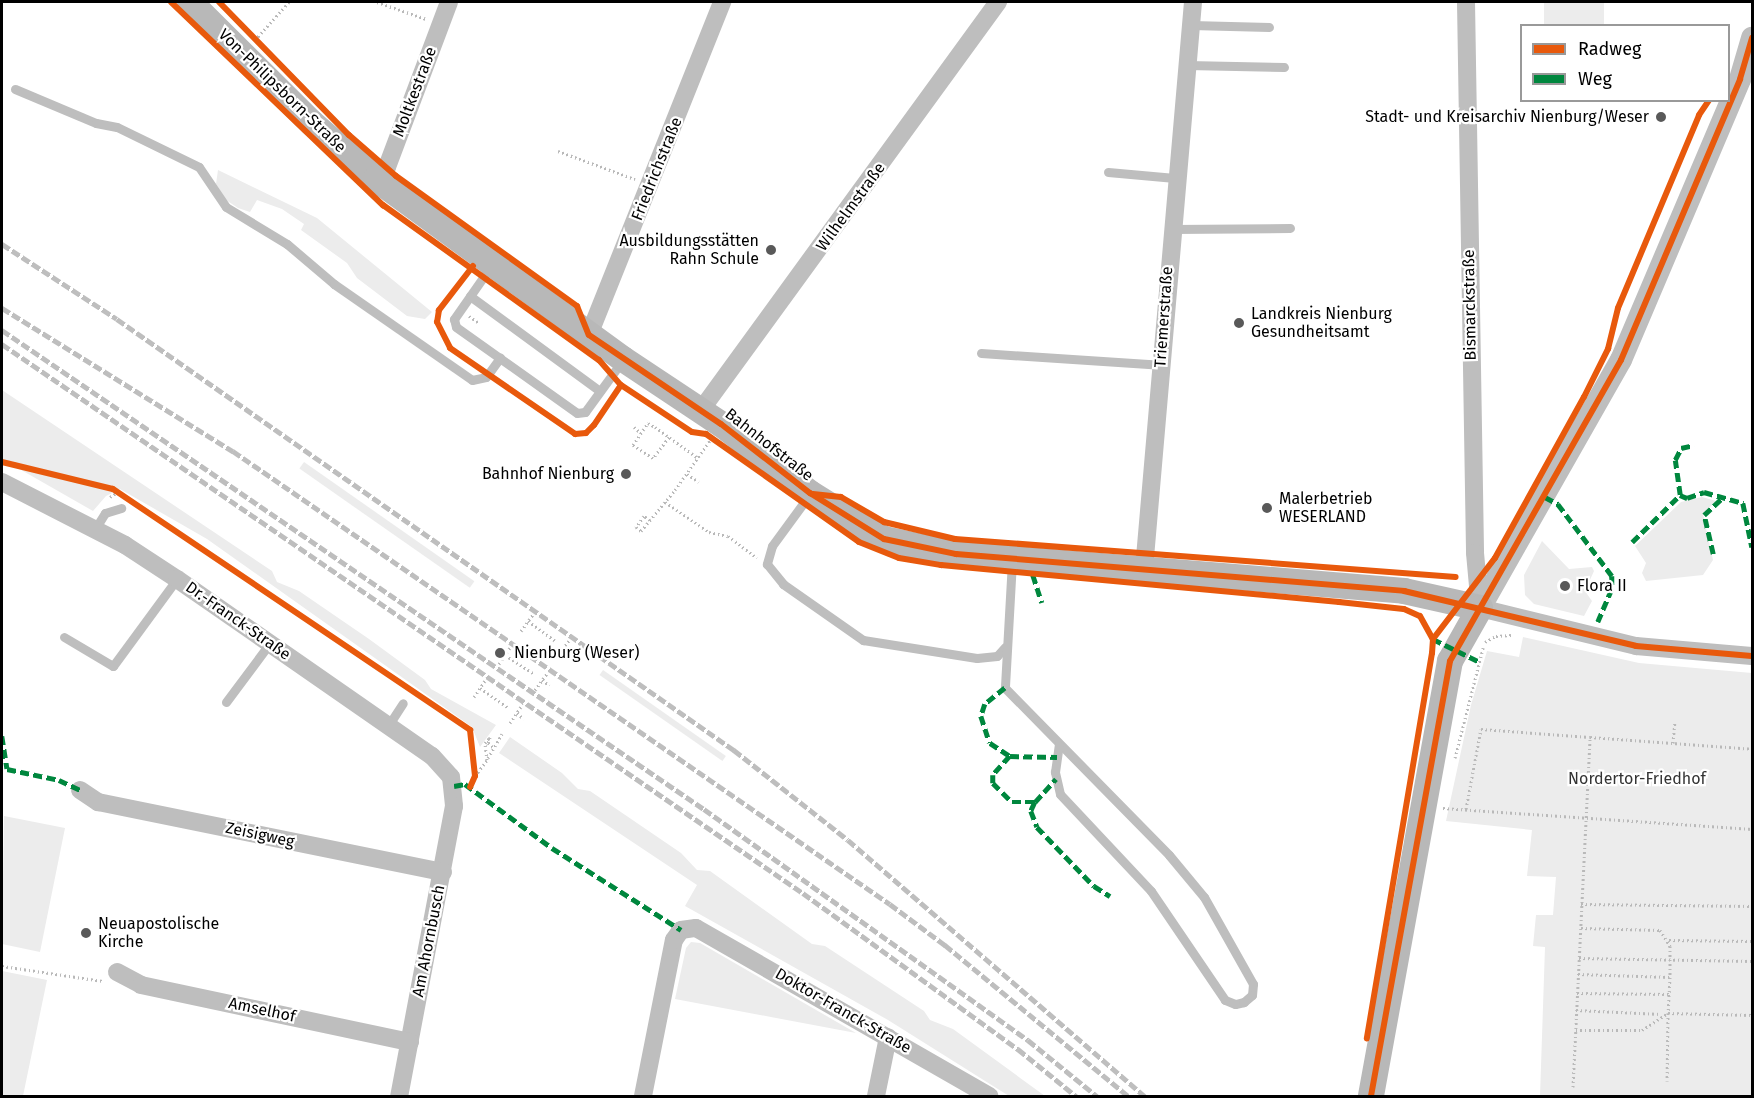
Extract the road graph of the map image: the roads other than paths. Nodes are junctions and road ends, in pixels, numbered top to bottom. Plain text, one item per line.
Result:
1 (190, 2) edge
2 (449, 2) edge
3 (722, 2) edge
4 (998, 2) edge
5 (1193, 2) edge
6 (1466, 2) edge
7 (1191, 25) junction
8 (1269, 27) dead end
9 (1752, 38) edge
10 (1749, 60) edge
11 (1187, 65) junction
12 (1284, 67) dead end
13 (15, 89) dead end
14 (1108, 172) dead end
15 (1175, 178) junction
16 (376, 179) junction
17 (1290, 228) dead end
18 (1171, 229) junction
19 (492, 264) junction
20 (470, 296) junction
21 (589, 335) junction
22 (981, 352) dead end
23 (500, 358) junction
24 (623, 359) junction
25 (1160, 365) junction
26 (600, 391) junction
27 (711, 417) junction
28 (2, 482) edge
29 (810, 494) junction
30 (121, 508) dead end
31 (95, 529) junction
32 (1012, 558) junction
33 (1144, 569) junction
34 (177, 579) junction
35 (1480, 608) junction
36 (64, 637) dead end
37 (270, 643) junction
38 (1005, 648) junction
39 (1752, 656) edge
40 (226, 702) dead end
41 (403, 703) dead end
42 (388, 726) junction
43 (1059, 745) junction
44 (454, 786) joint
45 (80, 790) dead end
46 (443, 872) junction
47 (117, 972) dead end
48 (888, 1037) junction
49 (410, 1042) junction
50 (399, 1096) edge
51 (643, 1096) edge
52 (876, 1096) edge
53 (989, 1096) edge
54 (1371, 1096) edge

1 - 16 main road, Von-Philipsborn-Straße
2 - 16 street, Moltkestraße
3 - 21 street, Friedrichstraße
4 - 27 street, Wilhelmstraße
5 - 7 street, Triemerstraße
6 - 35 street, Bismarckstraße
7 - 8 lane
7 - 11 street, Triemerstraße
9 - 10 street
10 - 35 street
11 - 12 lane
11 - 15 street, Triemerstraße
13 - 23 lane
14 - 15 lane
15 - 18 street, Triemerstraße
16 - 19 main road, Bahnhofstraße
17 - 18 lane
18 - 25 street, Triemerstraße
19 - 20 lane
19 - 21 main road, Bahnhofstraße
20 - 23 lane
20 - 26 lane
21 - 24 main road, Bahnhofstraße
22 - 25 lane
23 - 26 lane
24 - 26 lane
24 - 27 main road, Bahnhofstraße
25 - 33 street, Triemerstraße
27 - 29 main road, Bahnhofstraße
28 - 31 street, Dr.-Franck-Straße
29 - 32 main road, Bahnhofstraße
29 - 38 lane
30 - 31 lane
31 - 34 street, Dr.-Franck-Straße
32 - 33 main road, Bahnhofstraße
32 - 38 lane
33 - 35 main road, Bahnhofstraße
34 - 36 lane
34 - 37 street, Dr.-Franck-Straße
35 - 39 street
35 - 54 main road
37 - 40 lane
37 - 42 street, Dr.-Franck-Straße
38 - 43 lane
41 - 42 lane
42 - 44 street, Dr.-Franck-Straße
43 - 43 lane
44 - 46 street, Am Ahornbusch
45 - 46 street, Zeisigweg
46 - 49 street, Am Ahornbusch
47 - 49 street, Amselhof
48 - 51 street, Doktor-Franck-Straße
48 - 52 street
48 - 53 street, Doktor-Franck-Straße
49 - 50 street, Am Ahornbusch

